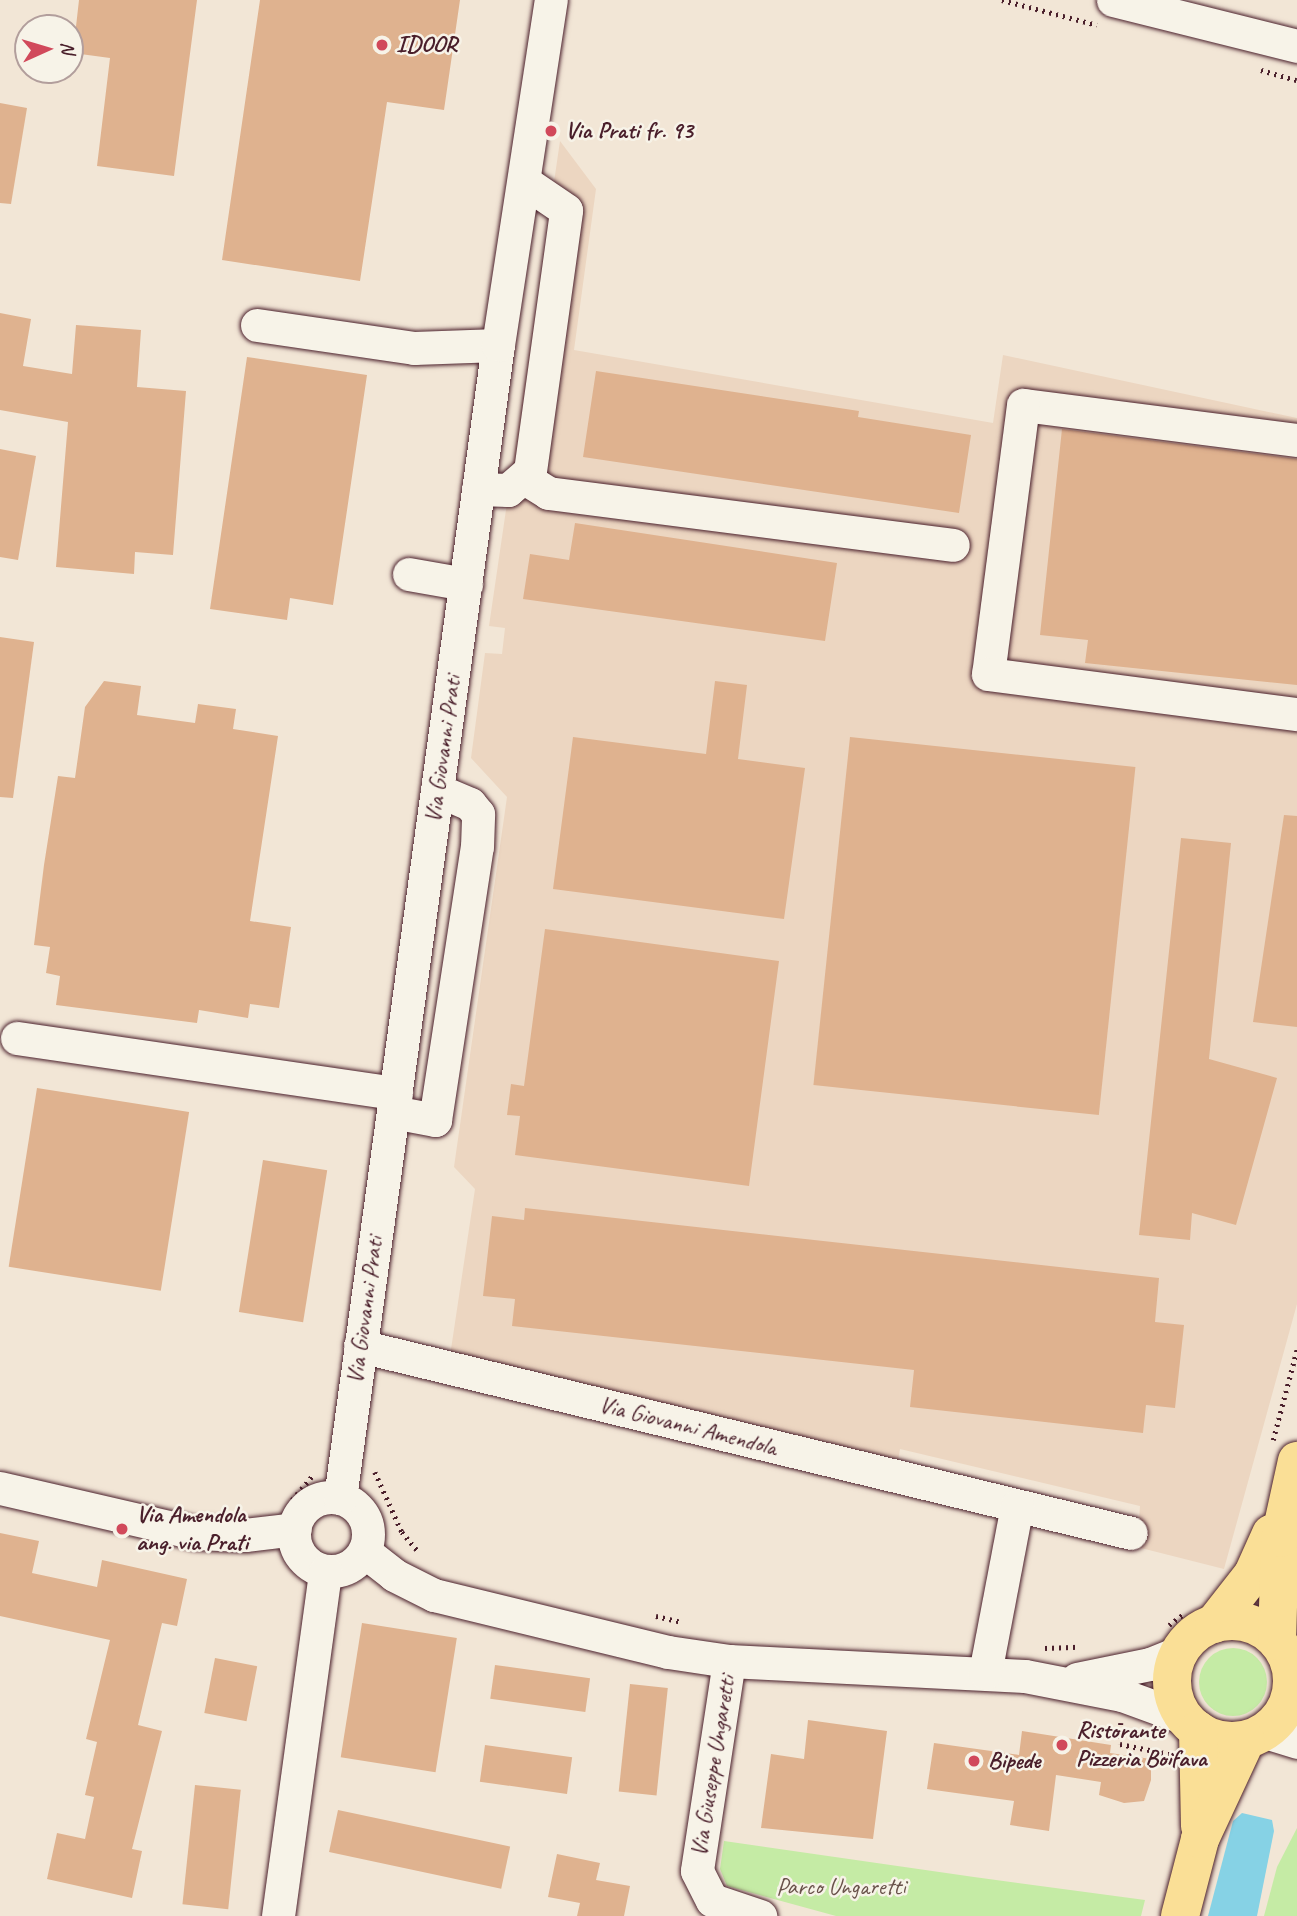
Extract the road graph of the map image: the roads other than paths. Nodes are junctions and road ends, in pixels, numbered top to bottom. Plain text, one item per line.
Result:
1 (551, 0) edge
2 (1113, 0) edge
3 (1297, 46) edge
4 (525, 182) junction
5 (257, 325) dead end
6 (498, 345) junction
7 (1297, 440) edge
8 (526, 479) junction
9 (478, 489) junction
10 (953, 545) dead end
11 (409, 574) dead end
12 (466, 584) junction
13 (1297, 714) edge
14 (437, 790) junction
15 (17, 1038) dead end
16 (395, 1103) junction
17 (360, 1346) junction
18 (1283, 1457) edge
19 (0, 1488) edge
20 (340, 1498) junction
21 (1287, 1500) junction
22 (1017, 1506) junction
23 (295, 1528) junction
24 (1131, 1533) dead end
25 (365, 1552) junction
26 (325, 1571) junction
27 (1202, 1617) junction
28 (1173, 1640) junction
29 (1277, 1641) junction
30 (987, 1660) junction
31 (729, 1661) junction
32 (1068, 1681) junction
33 (1294, 1698) edge
34 (1187, 1735) junction
35 (1269, 1738) edge
36 (1200, 1839) junction
37 (278, 1916) edge
38 (760, 1916) edge
39 (1180, 1916) edge

1 - 4 street, Via Giovanni Prati
2 - 3 street
4 - 6 street, Via Giovanni Prati
4 - 8 street
5 - 6 street
6 - 9 street, Via Giovanni Prati
7 - 13 street
8 - 9 street
8 - 10 street
9 - 12 street, Via Giovanni Prati
11 - 12 street
12 - 14 street, Via Giovanni Prati
14 - 16 street, Via Giovanni Prati
14 - 16 street
15 - 16 street
16 - 17 street, Via Giovanni Prati
17 - 20 street, Via Giovanni Prati
17 - 22 street, Via Giovanni Amendola
18 - 21 main road
19 - 23 street
20 - 23 street
20 - 25 street
21 - 27 main road
21 - 29 main road
22 - 24 street, Via Giovanni Amendola
22 - 30 street
23 - 26 street
25 - 26 street
25 - 31 street
26 - 37 street
27 - 28 main road
27 - 29 main road
28 - 32 street
28 - 34 main road
29 - 33 main road
30 - 31 street
30 - 32 street
31 - 38 street, Via Giuseppe Ungaretti
32 - 34 street
33 - 35 main road
34 - 35 main road
34 - 36 main road
35 - 36 main road
36 - 39 main road

